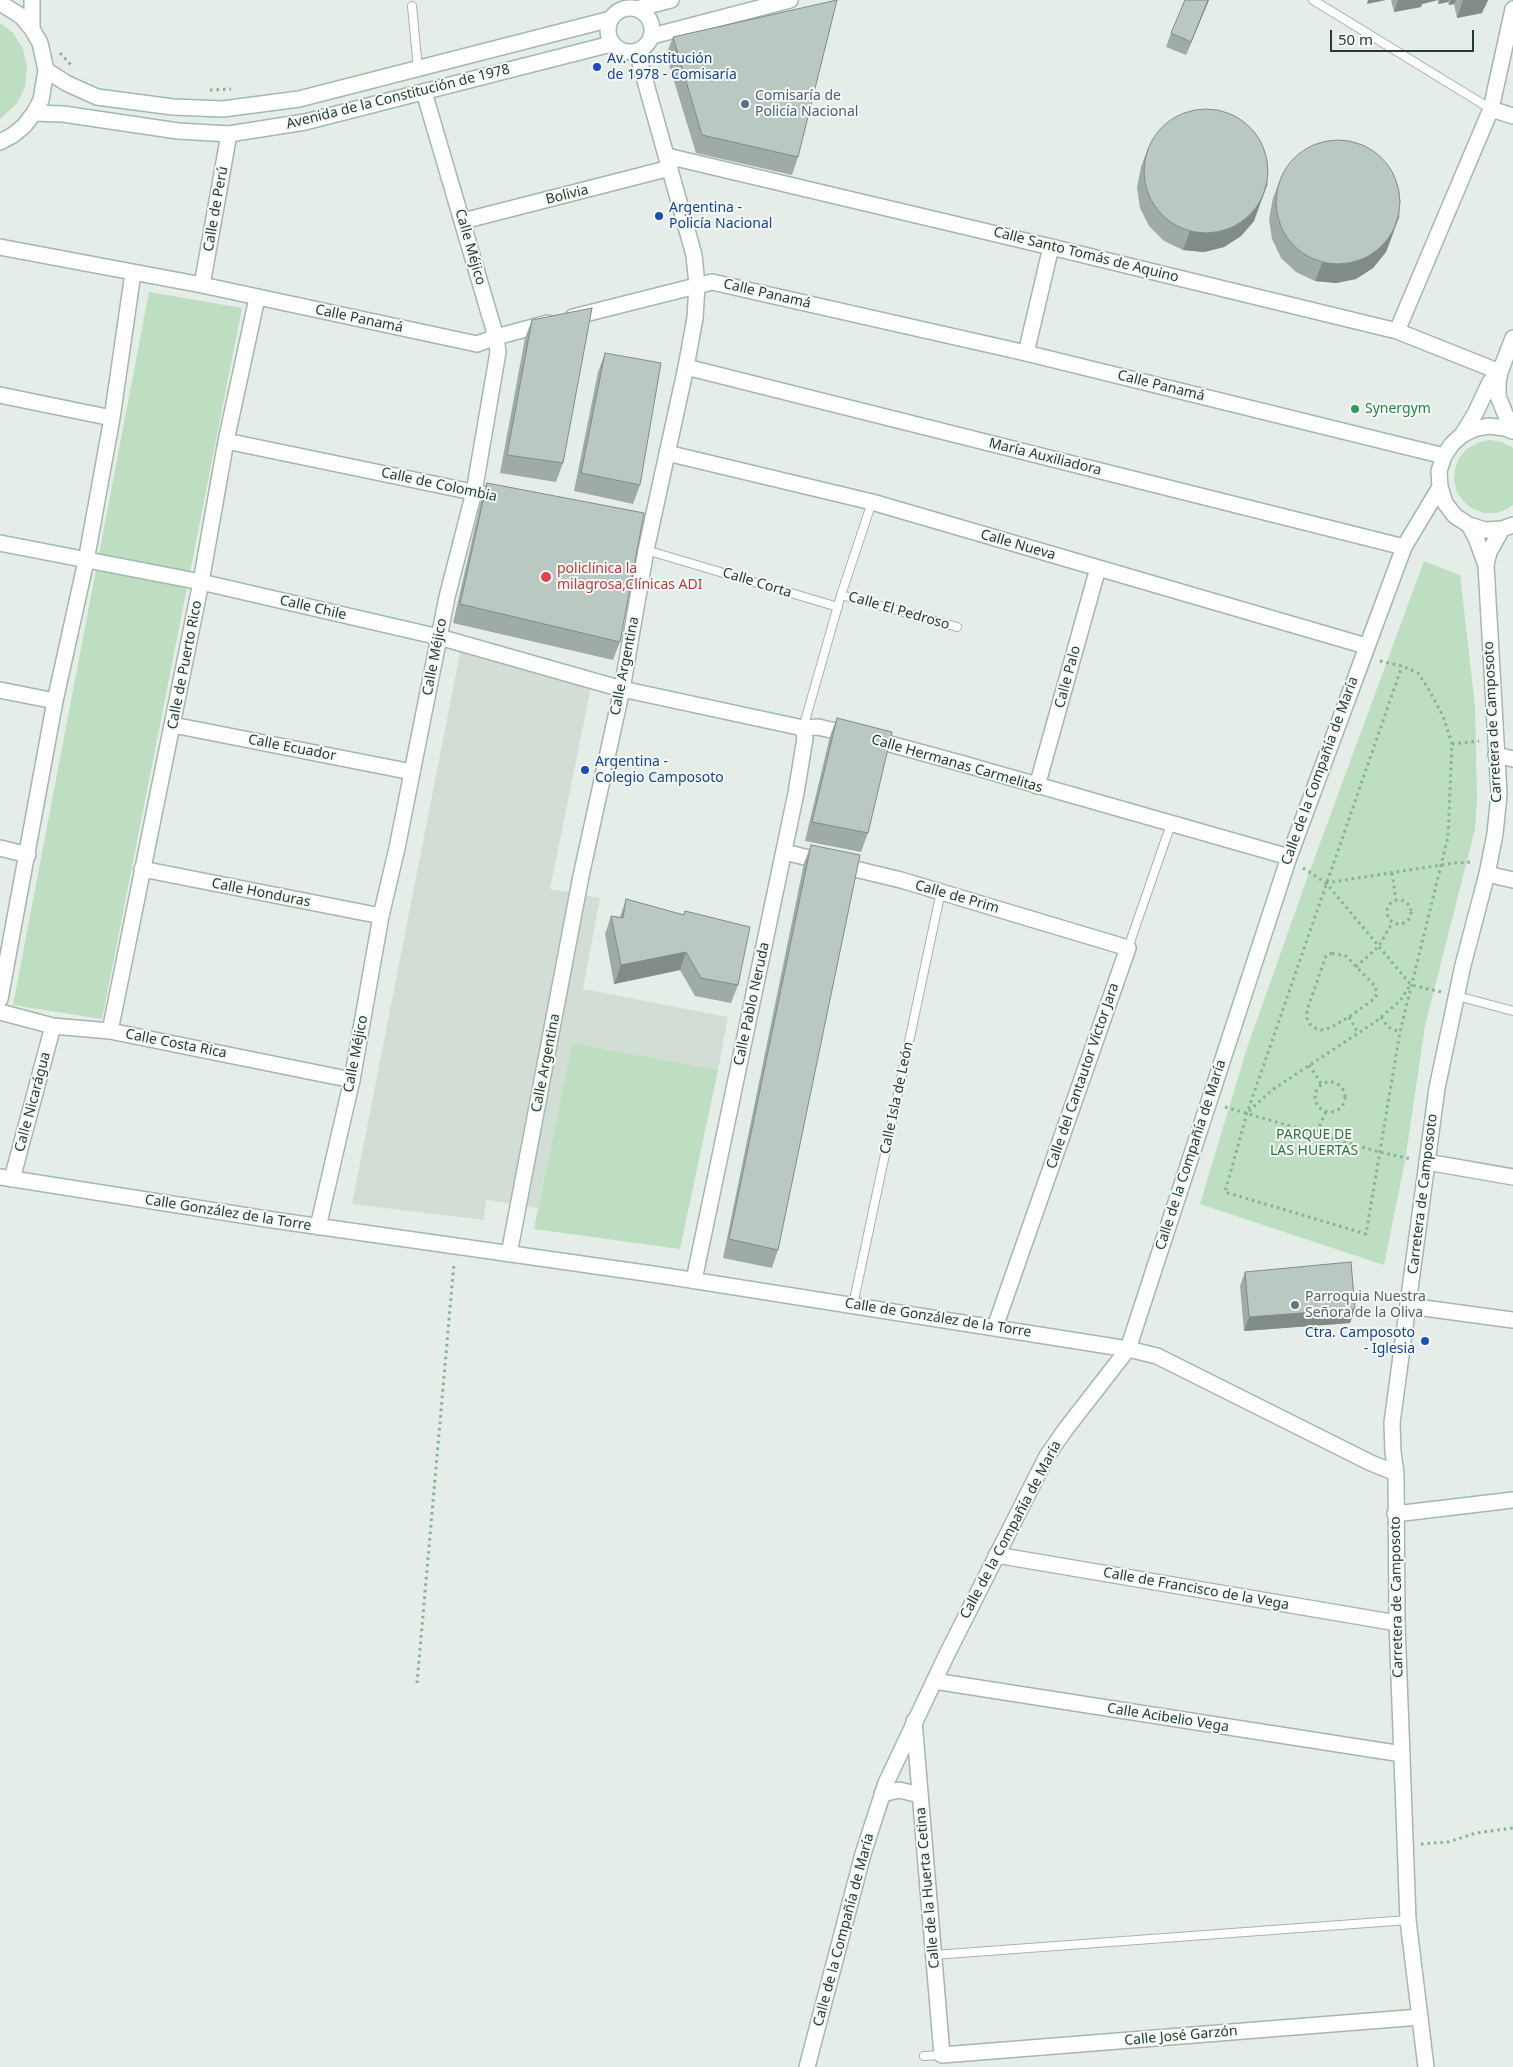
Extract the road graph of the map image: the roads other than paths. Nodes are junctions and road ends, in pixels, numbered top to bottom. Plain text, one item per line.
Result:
1 (32, 0) edge
2 (671, 0) edge
3 (790, 0) edge
4 (1313, 0) edge
5 (0, 3) edge
6 (412, 6) dead end
7 (636, 9) junction
8 (1513, 9) edge
9 (611, 19) junction
10 (32, 29) junction
11 (652, 36) junction
12 (611, 44) junction
13 (637, 52) junction
14 (418, 69) junction
15 (46, 70) junction
16 (424, 92) junction
17 (1491, 109) junction
18 (34, 113) junction
19 (1513, 116) edge
20 (229, 134) junction
21 (0, 142) edge
22 (669, 162) junction
23 (463, 221) junction
24 (1051, 246) junction
25 (0, 247) edge
26 (133, 273) junction
27 (202, 284) junction
28 (697, 285) junction
29 (257, 298) junction
30 (1397, 331) junction
31 (496, 337) junction
32 (1513, 338) edge
33 (1026, 353) junction
34 (686, 367) junction
35 (1500, 372) junction
36 (0, 395) edge
37 (112, 418) junction
38 (1512, 431) edge
39 (1462, 435) junction
40 (226, 441) junction
41 (667, 453) junction
42 (1444, 456) junction
43 (1440, 487) junction
44 (474, 492) junction
45 (502, 498) edge
46 (872, 502) junction
47 (633, 523) edge
48 (1469, 525) junction
49 (652, 526) junction
50 (1508, 527) edge
51 (0, 543) edge
52 (1404, 547) junction
53 (646, 550) junction
54 (86, 560) junction
55 (1486, 566) junction
56 (1098, 568) junction
57 (201, 582) junction
58 (841, 595) junction
59 (838, 607) junction
60 (957, 628) dead end
61 (439, 637) junction
62 (1364, 652) junction
63 (622, 689) junction
64 (0, 690) edge
65 (55, 701) junction
66 (173, 725) junction
67 (803, 728) junction
68 (1495, 747) junction
69 (1513, 759) edge
70 (412, 772) junction
71 (1037, 786) junction
72 (1171, 824) junction
73 (0, 848) edge
74 (784, 852) junction
75 (28, 854) junction
76 (1288, 858) junction
77 (142, 869) junction
78 (1488, 870) junction
79 (1513, 880) edge
80 (941, 891) junction
81 (380, 916) junction
82 (1128, 948) junction
83 (1457, 996) junction
84 (0, 999) edge
85 (1513, 1011) edge
86 (0, 1012) edge
87 (53, 1026) junction
88 (110, 1031) junction
89 (352, 1080) junction
90 (1426, 1162) junction
91 (1513, 1177) edge
92 (6, 1178) edge
93 (318, 1227) junction
94 (456, 1246) joint
95 (509, 1254) junction
96 (694, 1280) junction
97 (853, 1305) junction
98 (1409, 1306) junction
99 (1513, 1320) edge
100 (995, 1327) junction
101 (1128, 1349) junction
102 (1396, 1473) junction
103 (1513, 1500) edge
104 (1396, 1514) junction
105 (996, 1556) junction
106 (1397, 1623) junction
107 (934, 1681) junction
108 (914, 1721) junction
109 (1402, 1754) junction
110 (882, 1794) junction
111 (920, 1795) junction
112 (1408, 1920) junction
113 (934, 1955) junction
114 (1420, 2017) junction
115 (942, 2055) junction
116 (924, 2056) dead end
117 (984, 2060) edge
118 (807, 2067) edge
119 (1426, 2067) edge

1 - 10 street
2 - 7 street
3 - 11 street
4 - 17 lane
5 - 10 street
6 - 14 lane
7 - 9 street
7 - 11 street
8 - 17 street
9 - 12 street
9 - 14 street, Avenida de la Constitución de 1978
10 - 15 street
11 - 13 street
12 - 13 street
12 - 16 street, Avenida de la Constitución de 1978
13 - 22 street, Calle Argentina
14 - 15 street, Avenida de la Constitución de 1978
15 - 18 street
16 - 20 street, Avenida de la Constitución de 1978
16 - 23 street, Calle Méjico
17 - 19 street
17 - 30 street
18 - 20 street, Avenida de la Constitución de 1978
18 - 21 street
20 - 27 street, Calle de Perú
22 - 23 street, Bolivia
22 - 24 street, Calle Santo Tomás de Aquino
22 - 28 street, Calle Argentina
23 - 31 street, Calle Méjico
24 - 30 street, Calle Santo Tomás de Aquino
24 - 33 street
25 - 26 street, Calle Panamá
26 - 27 street, Calle Panamá
26 - 37 street
27 - 29 street, Calle Panamá
28 - 31 street, Calle Panamá
28 - 33 street, Calle Panamá
28 - 34 street, Calle Argentina
29 - 31 street, Calle Panamá
29 - 40 street, Calle de Puerto Rico
30 - 35 street, Calle Santo Tomás de Aquino
31 - 44 street, Calle Méjico
32 - 35 street
33 - 42 street, Calle Panamá
34 - 41 street, Calle Argentina
34 - 52 street, María Auxiliadora
35 - 38 street
35 - 39 street
36 - 37 street
37 - 54 street
38 - 39 street
39 - 42 street
40 - 44 street, Calle de Colombia
40 - 57 street, Calle de Puerto Rico
41 - 46 street, Calle Nueva
41 - 49 street, Calle Argentina
42 - 43 street
43 - 48 street
43 - 52 street, Calle de la Compañía de María
44 - 45 street, Calle de Colombia
44 - 61 street, Calle Méjico
46 - 56 street, Calle Nueva
46 - 58 lane
47 - 49 street
48 - 50 street
48 - 55 street, Carretera de Camposoto
49 - 53 street, Calle Argentina
50 - 55 street, Carretera de Camposoto
51 - 54 street, Calle Chile
52 - 62 street, Calle de la Compañía de María
53 - 59 lane, Calle Corta
53 - 63 street, Calle Argentina
54 - 57 street, Calle Chile
54 - 65 street
55 - 68 street, Carretera de Camposoto
56 - 62 street, Calle Nueva
56 - 71 street, Calle Palo
57 - 61 street, Calle Chile
57 - 66 street, Calle de Puerto Rico
58 - 59 lane
58 - 60 lane, Calle El Pedroso
59 - 67 lane
61 - 63 street, Calle Chile
61 - 70 street, Calle Méjico
62 - 76 street, Calle de la Compañía de María
63 - 67 street, Calle Hermanas Carmelitas
63 - 95 street, Calle Argentina
64 - 65 street
65 - 75 street
66 - 70 street, Calle Ecuador
66 - 77 street, Calle de Puerto Rico
67 - 71 street, Calle Hermanas Carmelitas
67 - 74 street, Calle Pablo Neruda
68 - 69 street
68 - 78 street, Carretera de Camposoto
70 - 81 street, Calle Méjico
71 - 72 street, Calle Hermanas Carmelitas
72 - 76 street, Calle Hermanas Carmelitas
72 - 82 lane, Calle del Cantautor Víctor Jara
73 - 75 street
74 - 80 street, Calle de Prim
74 - 96 street, Calle Pablo Neruda
75 - 84 street
76 - 101 street, Calle de la Compañía de María
77 - 81 street, Calle Honduras
77 - 88 street, Calle de Puerto Rico
78 - 79 street
78 - 83 street, Carretera de Camposoto
80 - 82 street, Calle de Prim
80 - 97 lane, Calle Isla de León
81 - 89 street, Calle Méjico
82 - 100 street, Calle del Cantautor Víctor Jara
83 - 85 lane
83 - 90 street, Carretera de Camposoto
86 - 87 street, Calle Costa Rica
87 - 88 street, Calle Costa Rica
87 - 92 street, Calle Nicarágua
88 - 89 street, Calle Costa Rica
89 - 93 street, Calle Méjico
90 - 91 street
90 - 98 street, Carretera de Camposoto
92 - 93 street, Calle González de la Torre
93 - 94 street, Calle González de la Torre
94 - 95 street, Calle de González de la Torre
95 - 96 street, Calle de González de la Torre
96 - 97 street, Calle de González de la Torre
97 - 100 street, Calle de González de la Torre
98 - 99 street
98 - 102 street, Carretera de Camposoto
100 - 101 street, Calle de González de la Torre
101 - 102 street, Calle de González de la Torre
101 - 105 street, Calle de la Compañía de María
102 - 104 street, Carretera de Camposoto
103 - 104 street
104 - 106 street, Carretera de Camposoto
105 - 106 street, Calle de Francisco de la Vega
105 - 107 street, Calle de la Compañía de María
106 - 109 street, Carretera de Camposoto
107 - 108 street, Calle de la Compañía de María
107 - 109 street, Calle Acibelio Vega
108 - 110 street, Calle de la Compañía de María
108 - 111 street, Calle de la Huerta Cetina
109 - 112 street, Carretera de Camposoto
110 - 111 street
110 - 118 street, Calle de la Compañía de María
111 - 113 street, Calle de la Huerta Cetina
112 - 113 lane
112 - 114 street, Carretera de Camposoto
113 - 115 street, Calle de la Huerta Cetina
114 - 117 street, Calle José Garzón
114 - 119 street, Carretera de Camposoto
115 - 116 lane
115 - 117 street, Calle José Garzón

